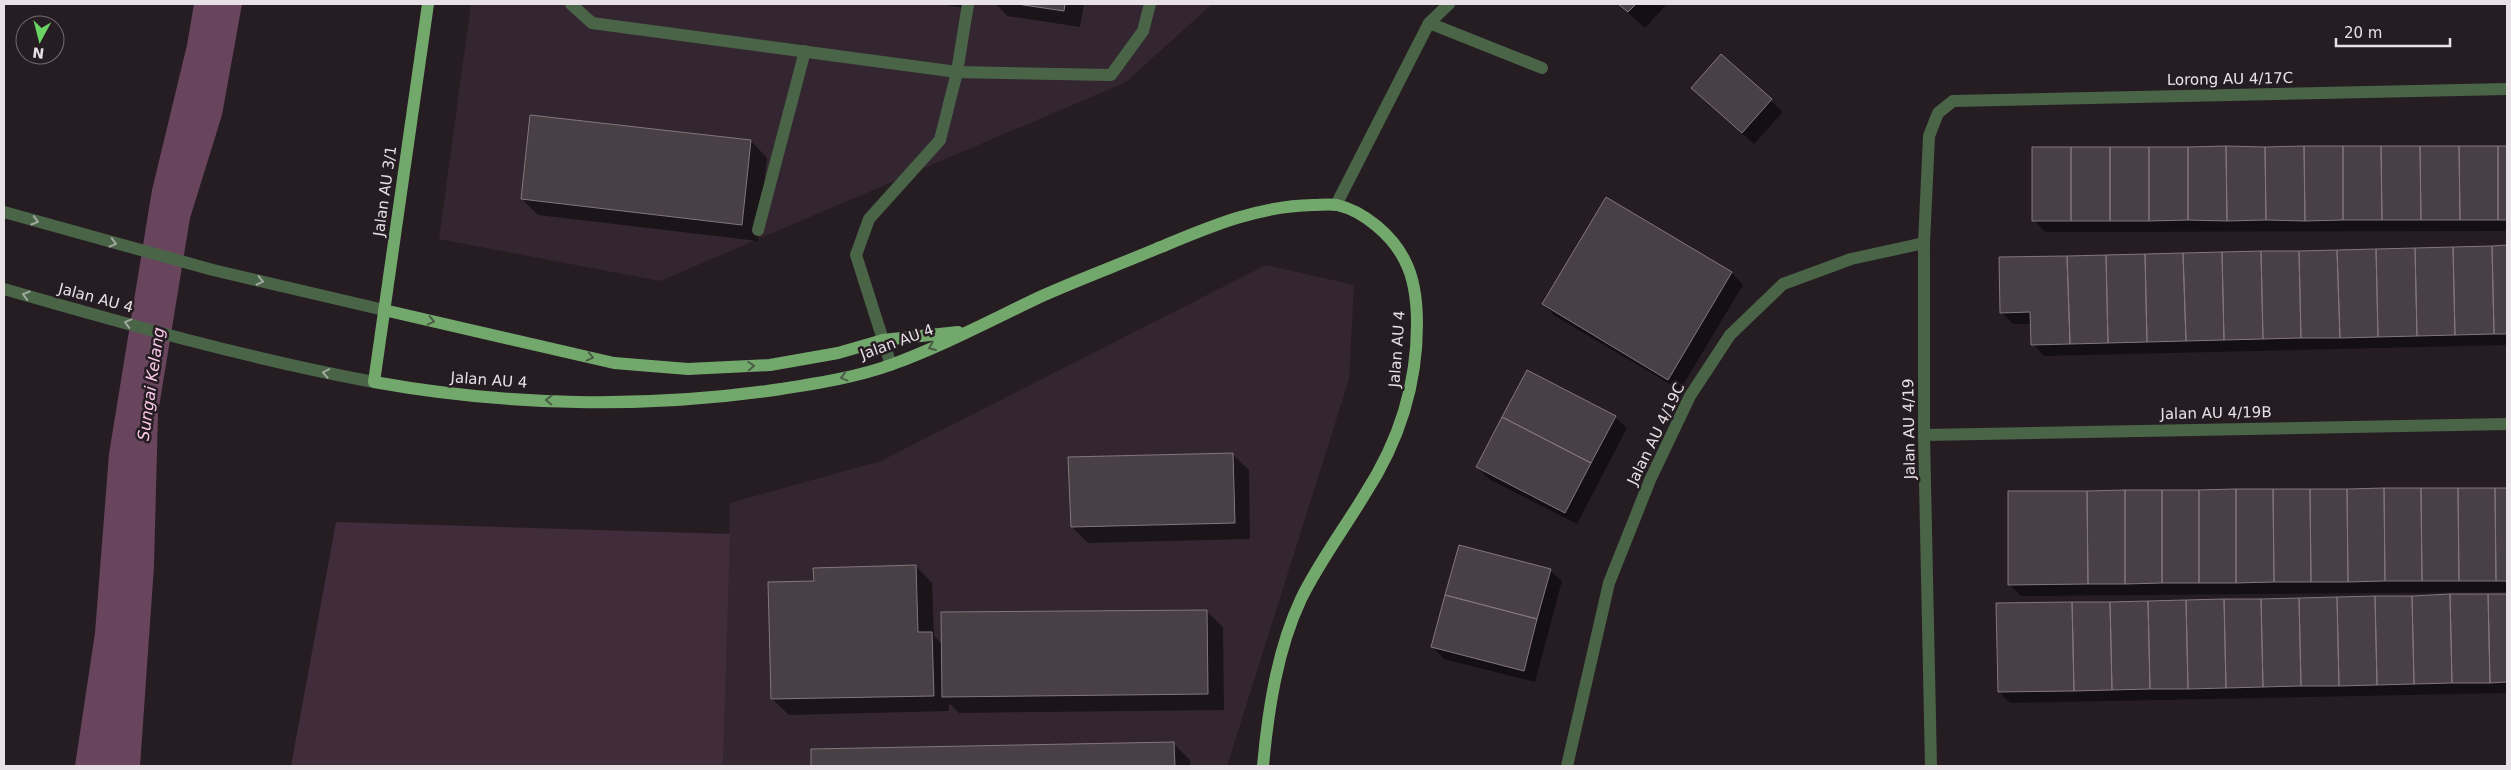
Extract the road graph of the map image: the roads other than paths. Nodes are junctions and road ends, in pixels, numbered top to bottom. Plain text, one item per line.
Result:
1 (428, 4) edge
2 (571, 4) edge
3 (968, 4) edge
4 (1150, 4) edge
5 (1449, 4) edge
6 (1430, 23) junction
7 (805, 51) junction
8 (1542, 68) dead end
9 (956, 72) junction
10 (2507, 89) edge
11 (1953, 101) joint
12 (1336, 205) junction
13 (4, 212) edge
14 (758, 230) dead end
15 (1924, 243) junction
16 (4, 289) edge
17 (384, 310) junction
18 (973, 330) junction
19 (883, 340) junction
20 (891, 365) junction
21 (374, 382) junction
22 (2507, 424) edge
23 (1924, 435) junction
24 (1263, 766) edge
25 (1567, 766) edge
26 (1931, 766) edge

1 - 17 main road, Jalan AU 3/1
2 - 7 street
3 - 9 street
4 - 9 street
5 - 6 street
6 - 8 street
6 - 12 street
7 - 9 street
7 - 14 street
9 - 19 street
10 - 11 street, Lorong AU 4/17C
11 - 15 street, Jalan AU 4/19
12 - 18 main road, Jalan AU 4
12 - 24 main road, Jalan AU 4
13 -> 17 street, Jalan AU 4
15 - 23 street, Jalan AU 4/19
15 - 25 street, Jalan AU 4/19C
21 -> 16 street, Jalan AU 4
17 -> 19 main road, Jalan AU 4
17 - 21 main road, Jalan AU 3/1
18 - 19 main road, Jalan AU 4
18 -> 20 main road, Jalan AU 4
19 - 20 street
20 -> 21 main road, Jalan AU 4
22 - 23 street, Jalan AU 4/19B
23 - 26 street, Jalan AU 4/19

